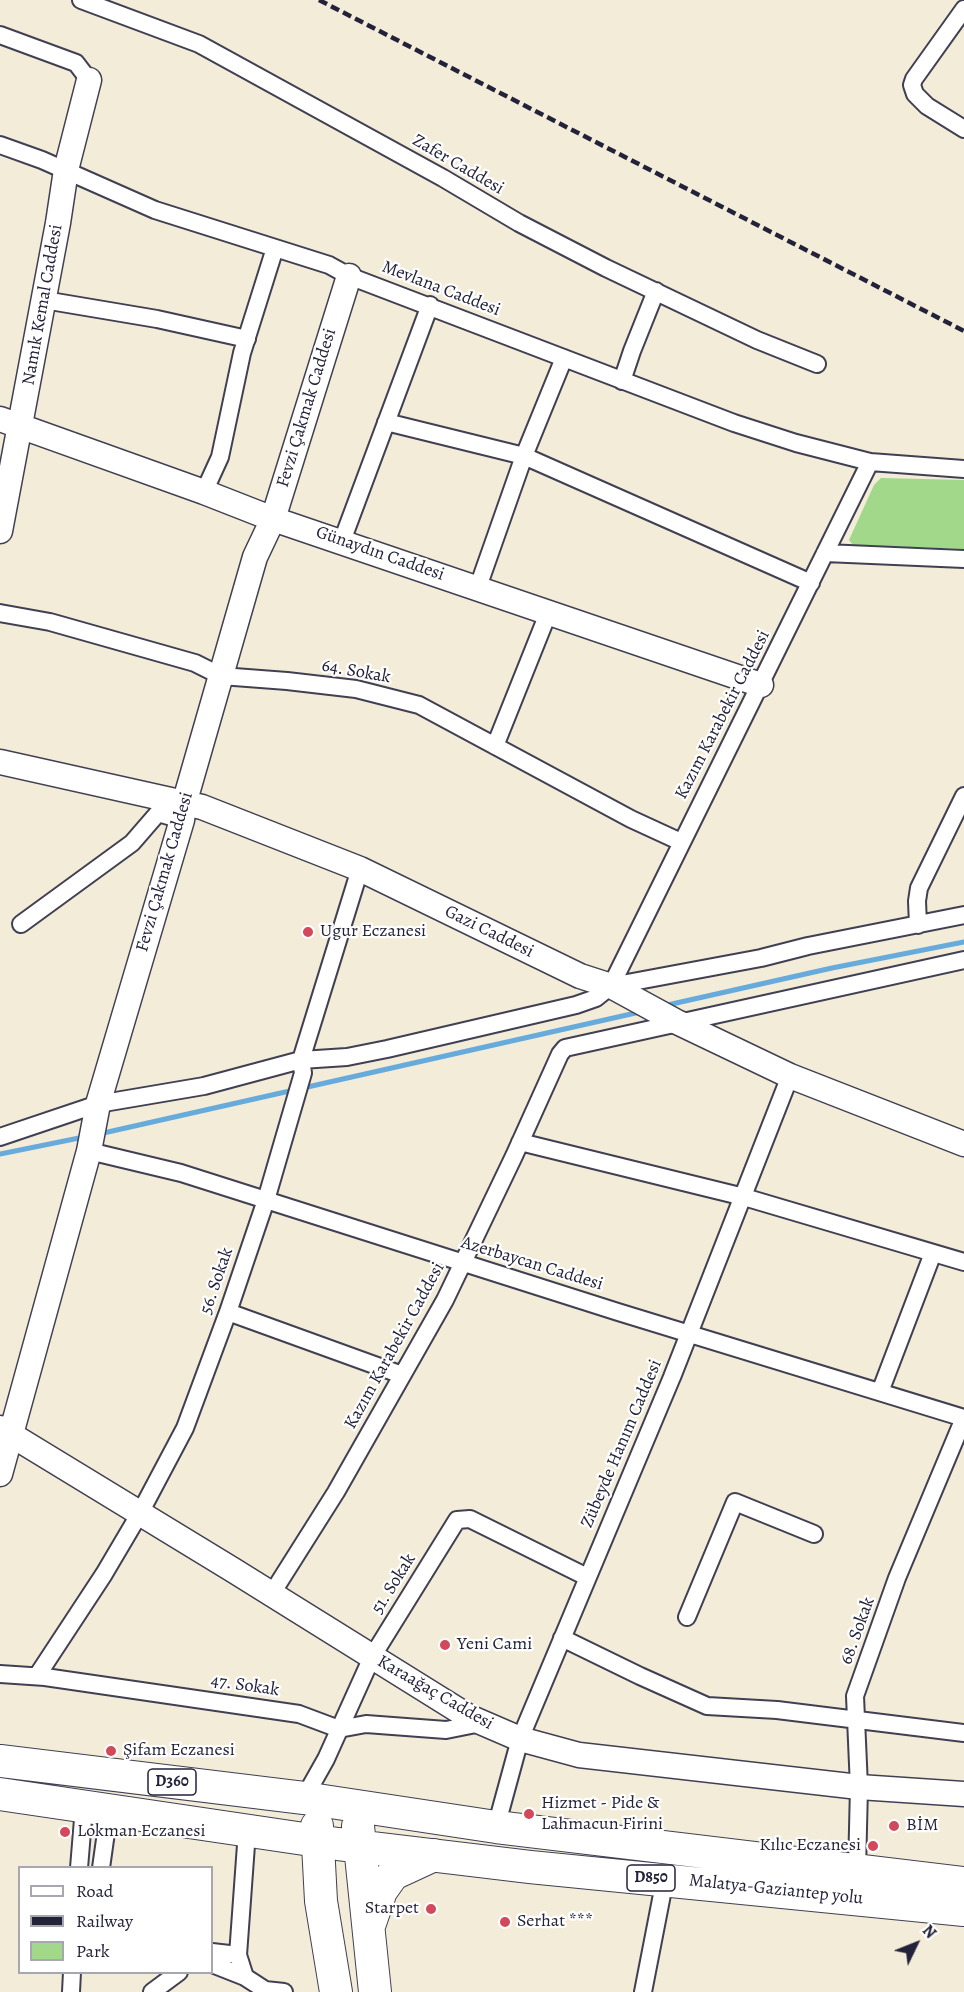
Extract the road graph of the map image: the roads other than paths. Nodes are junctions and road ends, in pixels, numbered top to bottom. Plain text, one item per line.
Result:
1 (81, 0) edge
2 (964, 9) edge
3 (0, 35) edge
4 (89, 80) joint
5 (964, 129) edge
6 (0, 145) edge
7 (66, 170) junction
8 (275, 248) junction
9 (349, 276) junction
10 (656, 291) junction
11 (44, 300) junction
12 (430, 305) junction
13 (247, 339) junction
14 (564, 358) junction
15 (817, 364) dead end
16 (622, 381) junction
17 (386, 422) junction
18 (10, 423) edge
19 (524, 456) junction
20 (870, 462) junction
21 (964, 468) edge
22 (204, 492) junction
23 (273, 519) junction
24 (0, 531) edge
25 (342, 541) junction
26 (825, 553) junction
27 (964, 559) edge
28 (811, 583) junction
29 (478, 587) junction
30 (549, 611) junction
31 (0, 613) edge
32 (221, 676) junction
33 (761, 685) junction
34 (495, 746) junction
35 (0, 762) edge
36 (964, 796) edge
37 (183, 812) junction
38 (681, 842) junction
39 (360, 869) junction
40 (964, 915) edge
41 (21, 924) dead end
42 (918, 925) junction
43 (964, 960) edge
44 (611, 986) junction
45 (677, 1022) junction
46 (302, 1066) junction
47 (790, 1076) junction
48 (96, 1113) junction
49 (0, 1137) edge
50 (520, 1142) junction
51 (964, 1144) edge
52 (89, 1151) junction
53 (744, 1197) junction
54 (266, 1200) junction
55 (933, 1253) junction
56 (964, 1262) edge
57 (462, 1263) junction
58 (228, 1312) junction
59 (690, 1334) junction
60 (402, 1376) junction
61 (880, 1392) junction
62 (964, 1418) edge
63 (5, 1431) edge
64 (0, 1474) edge
65 (140, 1513) junction
66 (814, 1534) dead end
67 (587, 1577) junction
68 (271, 1595) junction
69 (687, 1617) dead end
70 (562, 1638) junction
71 (372, 1657) junction
72 (0, 1674) edge
73 (38, 1676) junction
74 (856, 1718) junction
75 (482, 1723) junction
76 (339, 1729) junction
77 (964, 1733) edge
78 (519, 1739) junction
79 (0, 1761) edge
80 (859, 1787) junction
81 (0, 1794) edge
82 (964, 1794) edge
83 (96, 1809) junction
84 (334, 1827) junction
85 (496, 1827) junction
86 (257, 1832) junction
87 (434, 1855) junction
88 (80, 1866) edge
89 (101, 1866) edge
90 (857, 1870) junction
91 (665, 1879) junction
92 (964, 1883) edge
93 (321, 1901) junction
94 (964, 1910) edge
95 (369, 1927) junction
96 (213, 1952) edge
97 (238, 1955) junction
98 (213, 1964) edge
99 (72, 1974) edge
100 (176, 1974) edge
101 (245, 1977) junction
102 (70, 1992) edge
103 (152, 1992) edge
104 (284, 1992) edge
105 (336, 1992) edge
106 (375, 1992) edge
107 (643, 1992) edge

1 - 10 street, Zafer Caddesi
2 - 5 street
3 - 4 street
4 - 7 street, Namık Kemal Caddesi
6 - 7 street, Mevlana Caddesi
7 - 8 street, Mevlana Caddesi
7 - 11 street, Namık Kemal Caddesi
8 - 9 street, Mevlana Caddesi
8 - 13 street
9 - 12 street, Mevlana Caddesi
9 - 23 street, Fevzi Çakmak Caddesi
10 - 15 street, Zafer Caddesi
10 - 16 street
11 - 13 street
11 - 18 street, Namık Kemal Caddesi
12 - 14 street, Mevlana Caddesi
12 - 17 street
13 - 22 street
14 - 16 street, Mevlana Caddesi
14 - 19 street
16 - 20 street, Mevlana Caddesi
17 - 19 street
17 - 25 street
18 - 22 street, Günaydın Caddesi
18 - 24 street, Namık Kemal Caddesi
19 - 28 street
19 - 29 street
20 - 21 street, Mevlana Caddesi
20 - 26 street, Kazım Karabekir Caddesi
22 - 23 street, Günaydın Caddesi
23 - 25 street, Günaydın Caddesi
23 - 32 street, Fevzi Çakmak Caddesi
25 - 29 street, Günaydın Caddesi
26 - 27 street
26 - 28 street, Kazım Karabekir Caddesi
28 - 33 street, Kazım Karabekir Caddesi
29 - 30 street, Günaydın Caddesi
30 - 33 street, Günaydın Caddesi
30 - 34 street
31 - 32 street, 64. Sokak
32 - 34 street, 64. Sokak
32 - 37 street, Fevzi Çakmak Caddesi
33 - 38 street, Kazım Karabekir Caddesi
34 - 38 street, 64. Sokak
35 - 37 street, Gazi Caddesi
36 - 42 street
37 - 39 street, Gazi Caddesi
37 - 41 street
37 - 48 street, Fevzi Çakmak Caddesi
38 - 44 street, Kazım Karabekir Caddesi
39 - 44 street, Gazi Caddesi
39 - 46 street, 56. Sokak
40 - 42 street
42 - 44 street
43 - 45 street
44 - 45 street, Gazi Caddesi
44 - 46 street
45 - 47 street, Gazi Caddesi
45 - 50 street, Kazım Karabekir Caddesi
46 - 48 street
46 - 54 street, 56. Sokak
47 - 51 street, Gazi Caddesi
47 - 53 street, Zübeyde Hanım Caddesi
48 - 49 street
48 - 52 street, Fevzi Çakmak Caddesi
50 - 53 street
50 - 57 street, Kazım Karabekir Caddesi
52 - 54 street, Azerbaycan Caddesi
52 - 63 street, Fevzi Çakmak Caddesi
53 - 55 street
53 - 59 street, Zübeyde Hanım Caddesi
54 - 57 street, Azerbaycan Caddesi
54 - 58 street, 56. Sokak
55 - 56 street
55 - 61 street
57 - 59 street, Azerbaycan Caddesi
57 - 60 street, Kazım Karabekir Caddesi
58 - 60 street
58 - 65 street, 56. Sokak
59 - 61 street, Azerbaycan Caddesi
59 - 67 street, Zübeyde Hanım Caddesi
60 - 68 street, Kazım Karabekir Caddesi
61 - 62 street, Azerbaycan Caddesi
62 - 74 street, 68. Sokak
63 - 64 street, Fevzi Çakmak Caddesi
63 - 65 street, Karaağaç Caddesi
65 - 68 street, Karaağaç Caddesi
65 - 73 street, 56. Sokak
66 - 69 street
67 - 70 street, Zübeyde Hanım Caddesi
67 - 71 street, 51. Sokak
68 - 71 street, Karaağaç Caddesi
70 - 74 street
70 - 78 street, Zübeyde Hanım Caddesi
71 - 75 street, Karaağaç Caddesi
71 - 76 street, 51. Sokak
72 - 73 street, 47. Sokak
73 - 76 street, 47. Sokak
74 - 77 street
74 - 80 street, 68. Sokak
75 - 76 street, 47. Sokak
75 - 78 street, Karaağaç Caddesi
76 - 84 street, 51. Sokak
78 - 80 street, Karaağaç Caddesi
78 - 85 street, Zübeyde Hanım Caddesi
79 - 84 highway, D360
80 - 82 street, Karaağaç Caddesi
80 - 90 street, 68. Sokak
81 - 83 highway, D360
83 - 86 highway, D360
83 - 88 street
83 - 89 street
84 - 85 highway, Malatya-Gaziantep yolu / D850
84 - 86 highway
84 - 87 highway, Malatya-Gaziantep yolu / D850
84 - 93 highway, D360
84 - 95 highway
85 - 90 highway, Malatya-Gaziantep yolu / D850
86 - 93 highway, D360
86 - 97 street
87 - 91 highway, Malatya-Gaziantep yolu / D850
87 - 95 highway
90 - 92 highway, Malatya-Gaziantep yolu / D850
91 - 94 highway, Malatya-Gaziantep yolu / D850
91 - 107 street
93 - 105 highway, D360
95 - 106 highway
96 - 97 street
97 - 101 street
98 - 101 street
99 - 102 street
100 - 103 street
101 - 104 street

